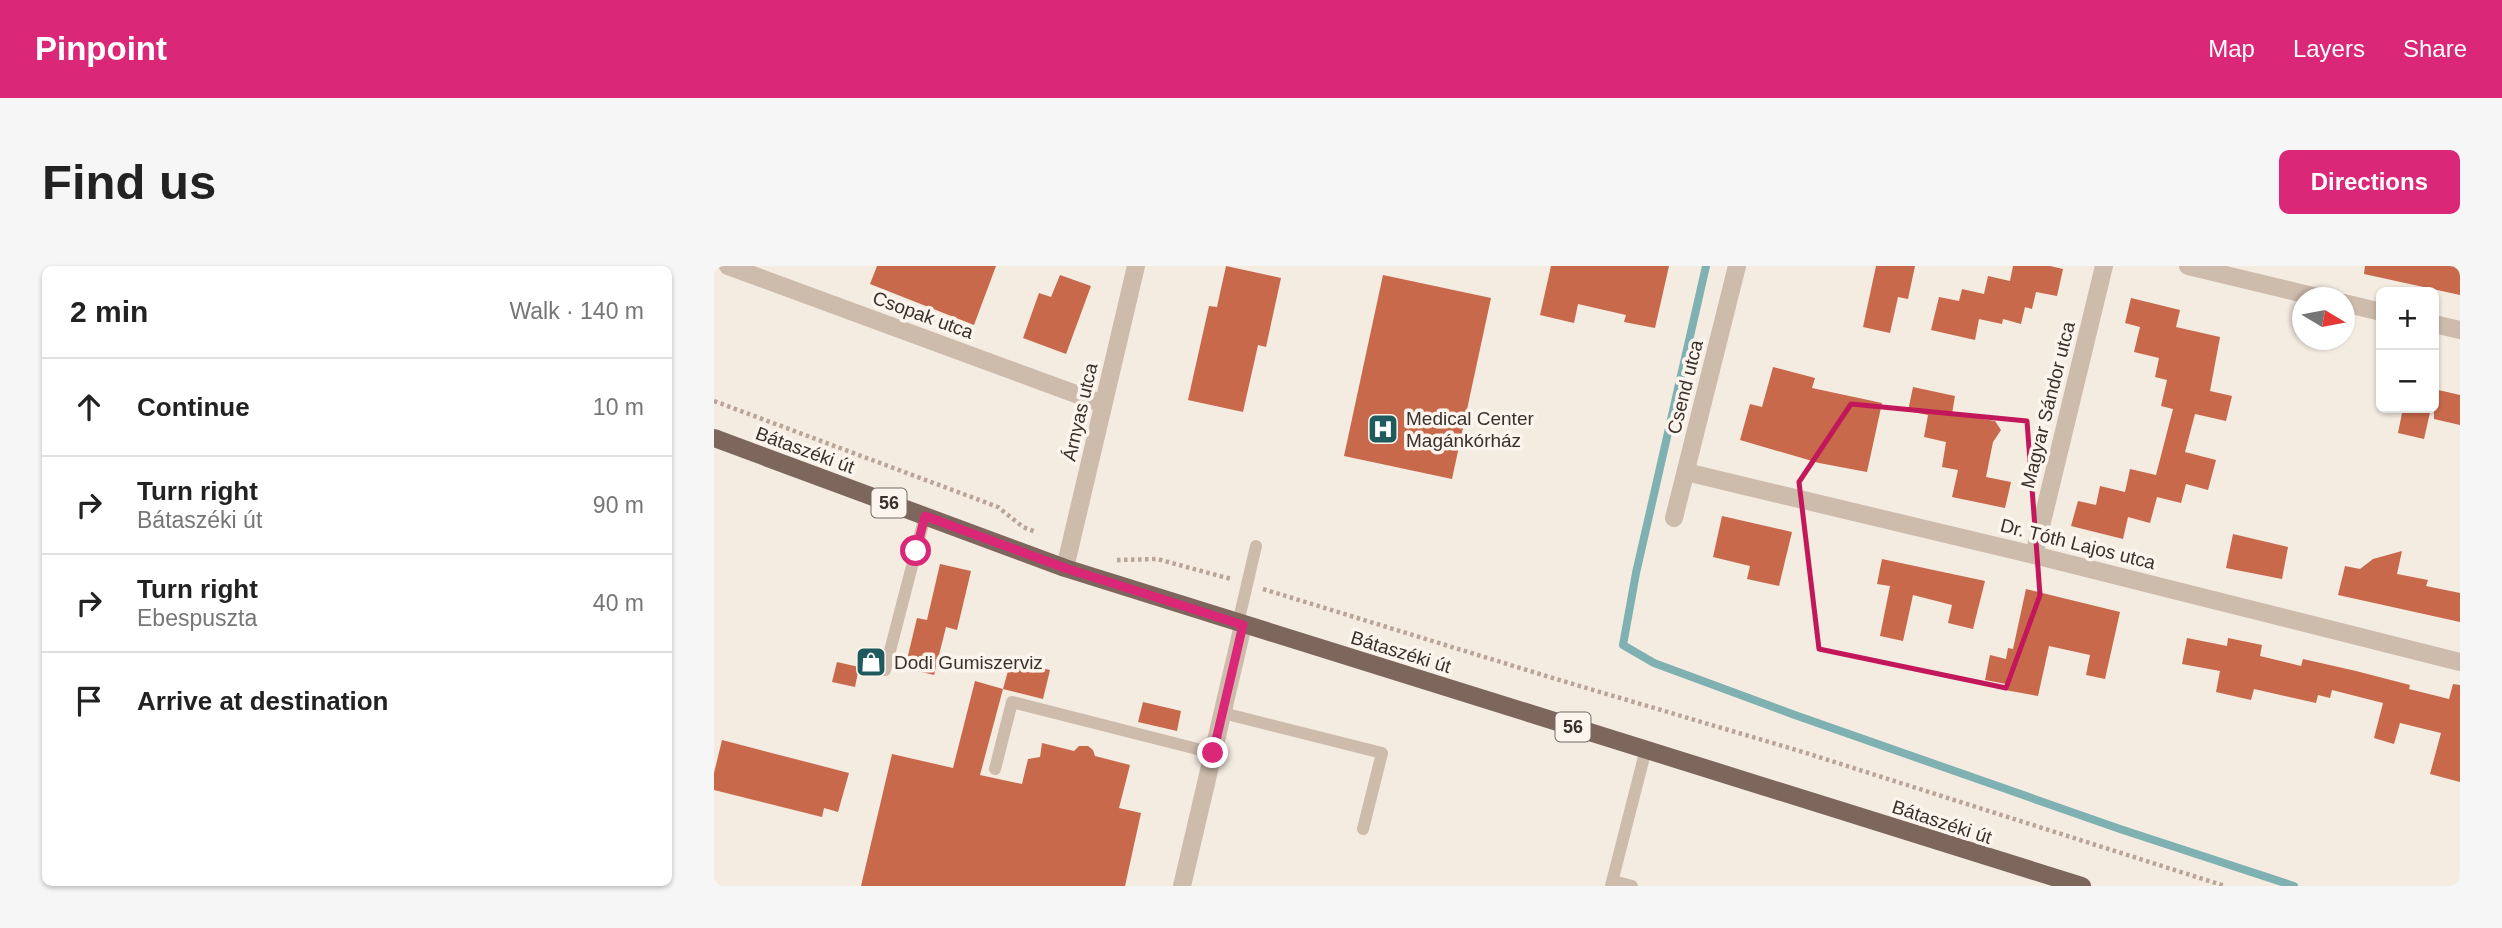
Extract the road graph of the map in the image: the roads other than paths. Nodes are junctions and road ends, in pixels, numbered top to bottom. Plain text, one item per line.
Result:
1 (728, 266) edge
2 (1136, 266) edge
3 (1737, 266) edge
4 (2104, 266) edge
5 (2188, 266) edge
6 (2292, 291) edge
7 (2355, 306) edge
8 (2376, 311) edge
9 (2439, 325) edge
10 (2460, 330) edge
11 (1103, 404) junction
12 (714, 438) edge
13 (1686, 472) junction
14 (925, 516) junction
15 (1674, 518) dead end
16 (1256, 546) dead end
17 (2034, 555) junction
18 (1065, 568) junction
19 (1241, 624) junction
20 (2460, 662) edge
21 (885, 670) dead end
22 (1223, 713) junction
23 (1646, 749) junction
24 (1213, 753) junction
25 (995, 769) dead end
26 (1363, 829) dead end
27 (1612, 883) edge
28 (1182, 886) edge
29 (1632, 886) edge
30 (2082, 886) edge

1 - 11 street, Csopak utca
2 - 11 street, Árnyas utca
3 - 13 street, Csend utca
4 - 17 street, Magyar Sándor utca
5 - 6 street
7 - 8 street
9 - 10 street
11 - 18 street, Árnyas utca
12 - 14 main road, Bátaszéki út / 56
13 - 15 street, Csend utca
13 - 17 street, Dr. Tóth Lajos utca
14 - 18 main road, Bátaszéki út / 56
14 - 21 lane
16 - 19 lane
17 - 20 street, Dr. Tóth Lajos utca
18 - 19 main road, Bátaszéki út / 56
19 - 22 street
19 - 23 main road, Bátaszéki út / 56
22 - 24 street
22 - 26 lane
23 - 27 lane
23 - 30 main road, Bátaszéki út / 56
24 - 25 lane
24 - 28 street
27 - 29 lane

